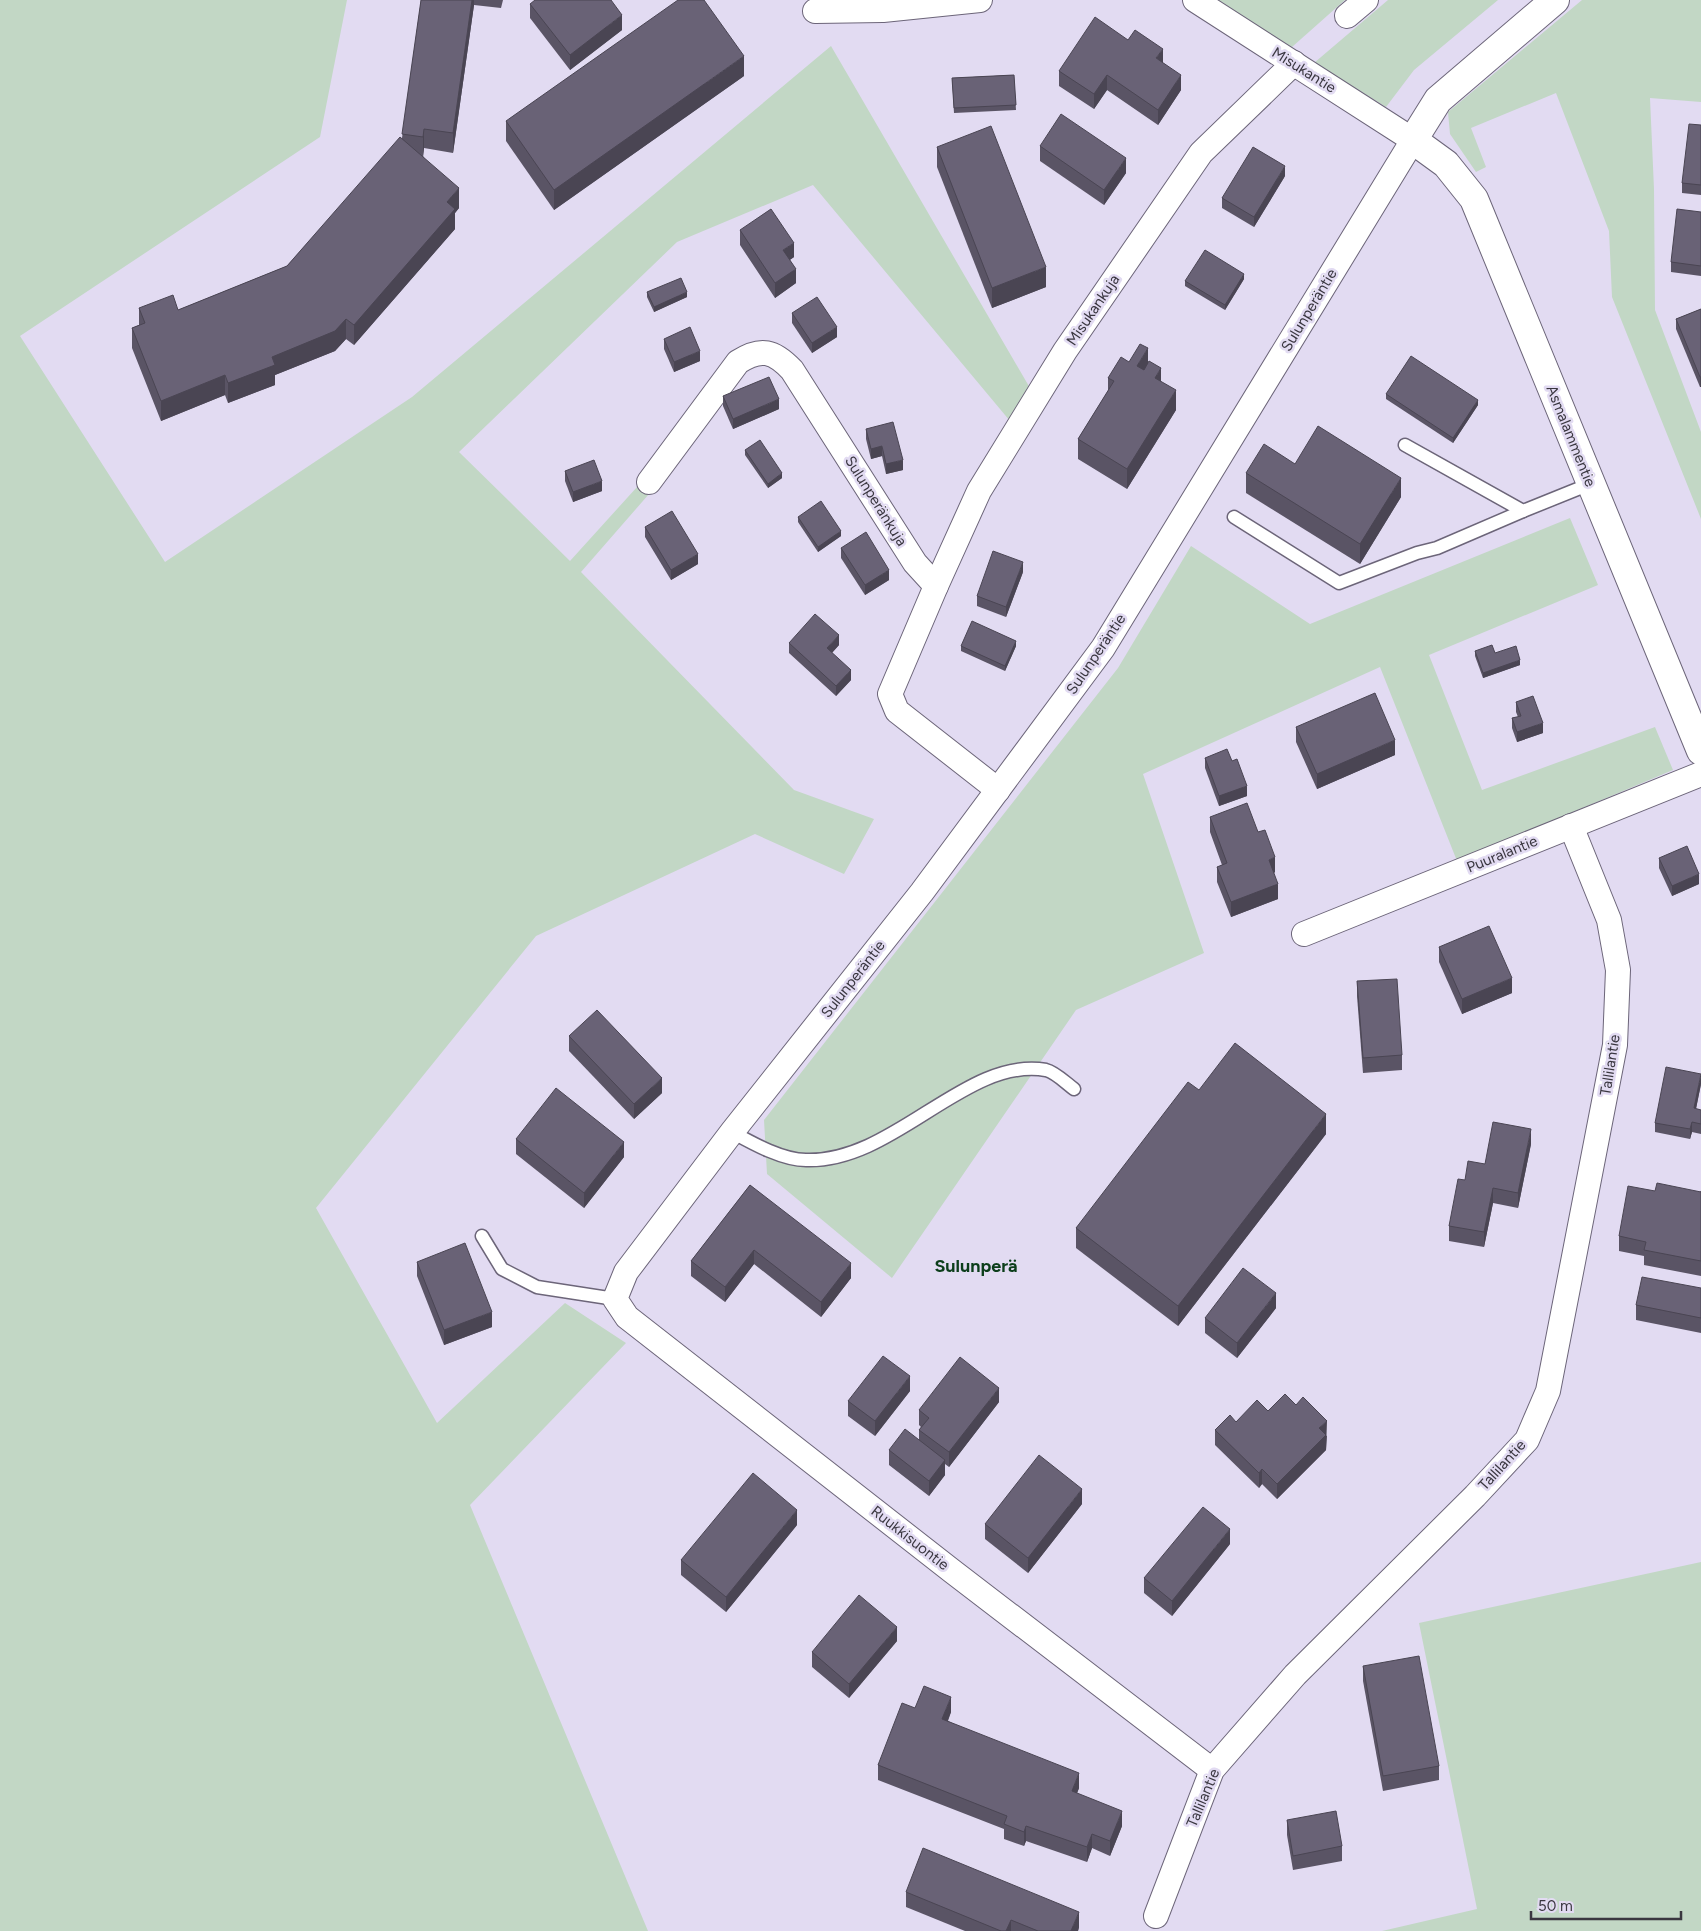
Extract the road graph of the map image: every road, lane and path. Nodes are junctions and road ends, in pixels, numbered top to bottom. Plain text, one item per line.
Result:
1 (980, 0) edge
2 (1195, 0) edge
3 (1366, 0) edge
4 (1555, 0) edge
5 (815, 11) dead end
6 (1347, 16) dead end
7 (1294, 63) junction
8 (1413, 140) junction
9 (1405, 445) dead end
10 (649, 482) dead end
11 (1590, 484) junction
12 (1523, 511) junction
13 (1234, 517) dead end
14 (936, 586) junction
15 (1701, 752) edge
16 (1701, 774) edge
17 (998, 790) junction
18 (1571, 826) junction
19 (1304, 934) dead end
20 (1074, 1089) dead end
21 (732, 1132) junction
22 (482, 1236) dead end
23 (615, 1299) junction
24 (1212, 1770) junction
25 (1152, 1924) edge

1 - 5 street
2 - 7 street, Misukantie
3 - 6 street
4 - 8 street, Sulunperäntie
7 - 8 street, Misukantie
7 - 14 street, Misukankuja
8 - 11 street, Asmalammentie
8 - 17 street, Sulunperäntie
9 - 12 lane
10 - 14 street, Sulunperänkuja
11 - 12 lane
11 - 15 street, Asmalammentie
12 - 13 lane
14 - 17 street
16 - 18 street, Puuralantie
17 - 21 street, Sulunperäntie
18 - 19 street, Puuralantie
18 - 24 street, Tallilantie
20 - 21 lane
21 - 23 street, Sulunperäntie
22 - 23 lane
23 - 24 street, Ruukkisuontie
24 - 25 street, Tallilantie

